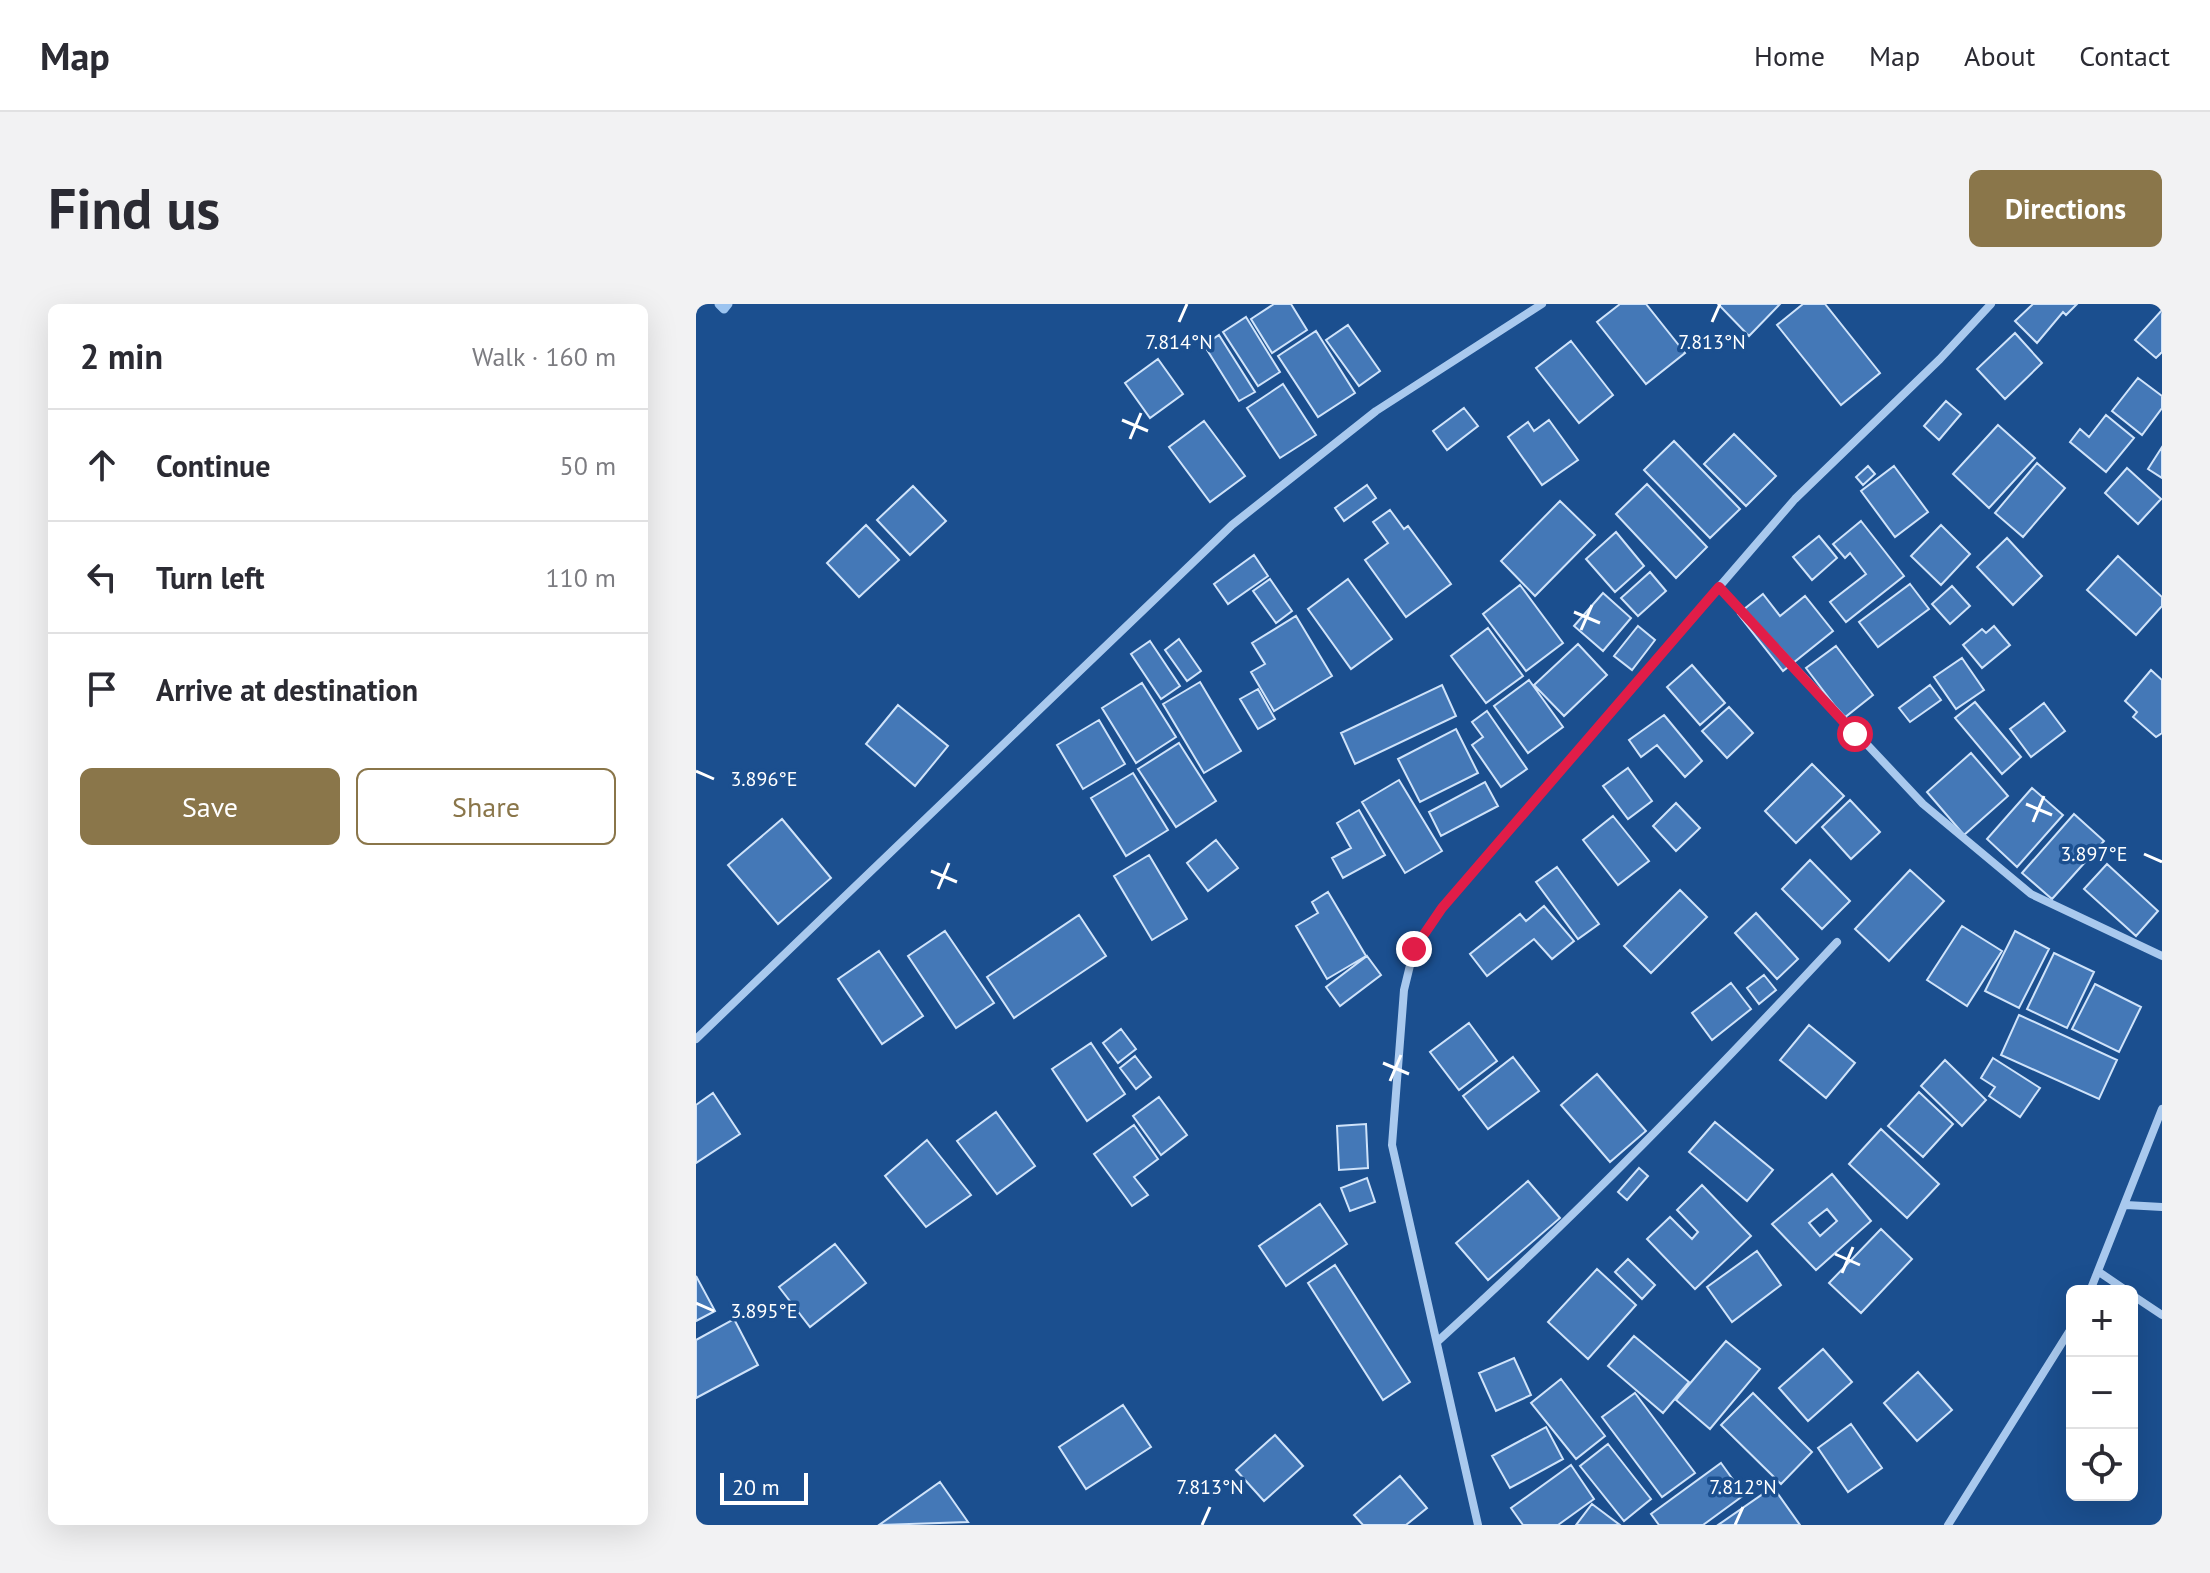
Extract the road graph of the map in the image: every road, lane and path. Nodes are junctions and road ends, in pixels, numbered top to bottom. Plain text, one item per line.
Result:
1 (1542, 304) edge
2 (1991, 304) edge
3 (1719, 587) junction
4 (1837, 942) dead end
5 (2162, 956) edge
6 (696, 1039) edge
7 (2162, 1109) edge
8 (2126, 1205) junction
9 (2162, 1207) edge
10 (2099, 1272) junction
11 (2093, 1285) edge
12 (2118, 1285) edge
13 (2138, 1299) edge
14 (2162, 1315) edge
15 (2066, 1337) edge
16 (1437, 1342) junction
17 (1478, 1525) edge
18 (1948, 1525) edge

1 - 6 street
2 - 3 street
3 - 5 street
3 - 16 street
4 - 16 street
7 - 8 street
8 - 9 street
8 - 10 street
10 - 11 street
10 - 12 street
13 - 14 street
15 - 18 street
16 - 17 street

